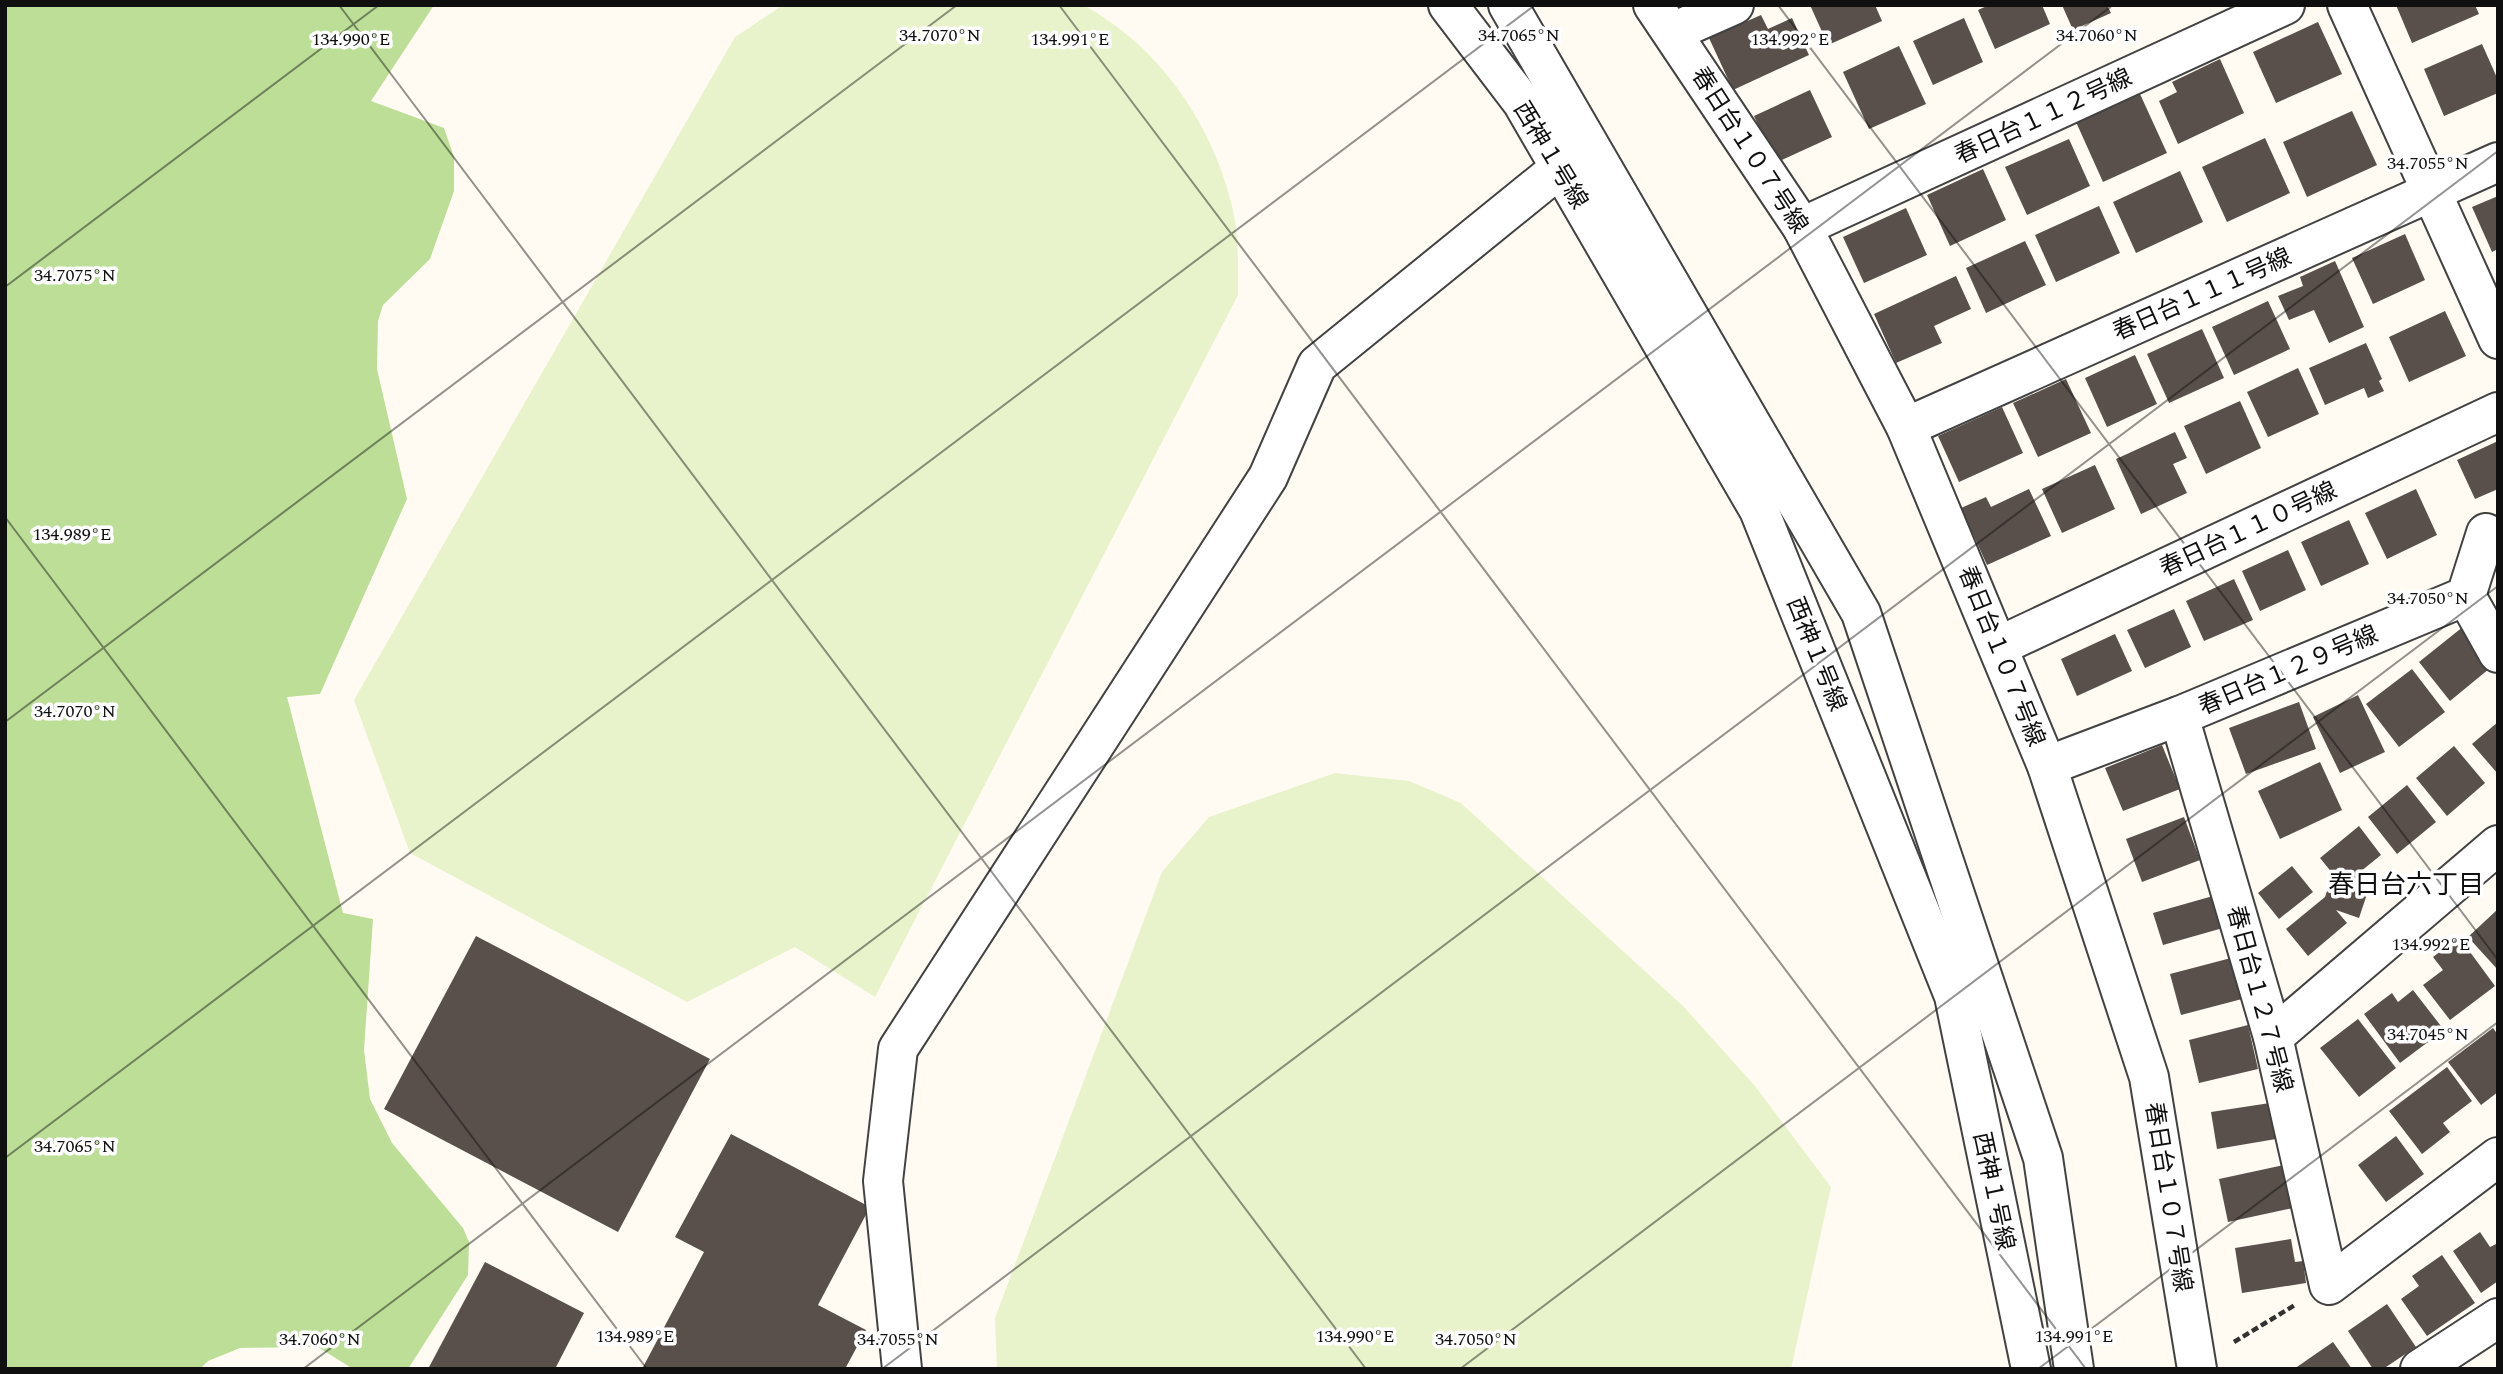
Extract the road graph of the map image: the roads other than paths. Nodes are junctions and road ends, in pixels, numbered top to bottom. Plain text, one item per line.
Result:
1 (1448, 5) edge
2 (1508, 5) edge
3 (1734, 5) edge
4 (2285, 5) edge
5 (2347, 5) edge
6 (1663, 19) edge
7 (2498, 162) edge
8 (1560, 167) junction
9 (2431, 192) junction
10 (1802, 227) junction
11 (2498, 339) edge
12 (2498, 412) edge
13 (1906, 427) junction
14 (2486, 533) dead end
15 (2466, 596) junction
16 (1999, 646) junction
17 (2498, 653) edge
18 (2179, 716) junction
19 (2047, 766) junction
20 (2498, 845) edge
21 (2273, 1037) junction
22 (2498, 1157) edge
23 (2498, 1318) edge
24 (2197, 1366) edge
25 (902, 1369) edge
26 (2031, 1369) edge
27 (2074, 1369) edge
28 (2420, 1369) edge

1 - 8 street, 西神１号線
2 - 27 street, 西神１号線
3 - 6 street
4 - 10 street, 春日台１１２号線
5 - 9 street
6 - 10 street, 春日台１０７号線
7 - 9 street, 春日台１１１号線
8 - 25 street
8 - 26 street, 西神１号線
9 - 11 street
9 - 13 street, 春日台１１１号線
10 - 13 street, 春日台１０７号線
12 - 16 street, 春日台１１０号線
13 - 16 street, 春日台１０７号線
14 - 15 street
15 - 17 street
15 - 18 street, 春日台１２９号線
16 - 19 street, 春日台１０７号線
18 - 19 street, 春日台１２９号線
18 - 21 street, 春日台１２７号線
19 - 24 street, 春日台１０７号線
20 - 21 street
21 - 22 street, 春日台１２７号線
23 - 28 street

